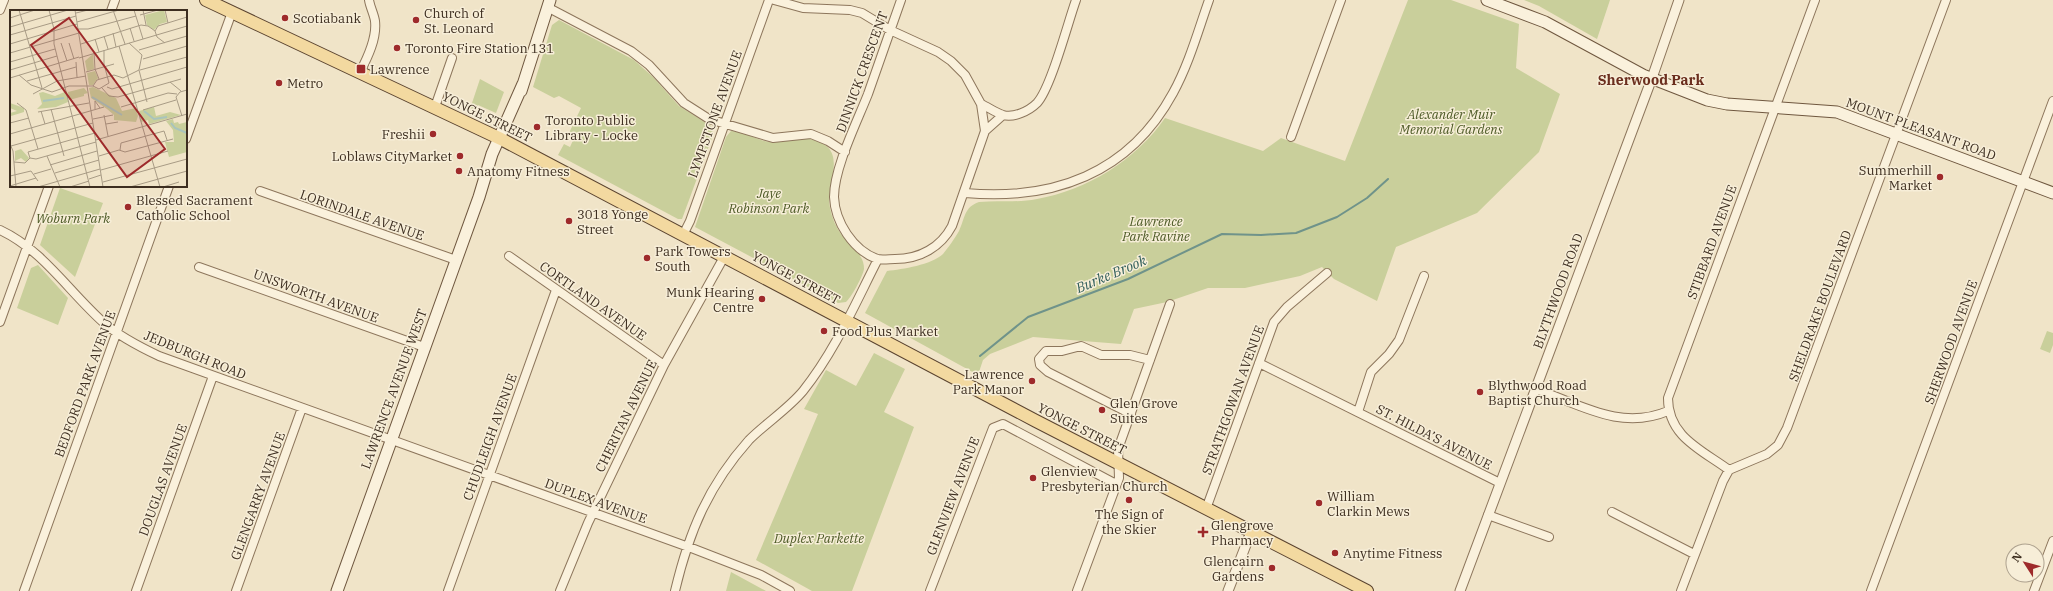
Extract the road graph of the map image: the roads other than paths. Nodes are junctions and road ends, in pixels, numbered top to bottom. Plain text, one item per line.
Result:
1 (4, 0) edge
2 (115, 0) edge
3 (206, 0) edge
4 (369, 0) edge
5 (769, 0) edge
6 (774, 0) edge
7 (901, 0) edge
8 (1076, 0) edge
9 (1209, 0) edge
10 (1341, 0) edge
11 (1487, 0) edge
12 (1679, 0) edge
13 (1815, 0) edge
14 (1946, 0) edge
15 (548, 4) edge
16 (0, 10) edge
17 (112, 10) edge
18 (232, 12) junction
19 (890, 30) junction
20 (452, 58) dead end
21 (360, 72) junction
22 (1652, 78) junction
23 (2053, 101) edge
24 (981, 104) junction
25 (435, 107) junction
26 (1774, 107) junction
27 (1003, 115) junction
28 (724, 123) junction
29 (985, 131) junction
30 (1896, 134) junction
31 (187, 137) edge
32 (1291, 137) dead end
33 (502, 139) junction
34 (845, 152) junction
35 (2023, 182) junction
36 (49, 187) edge
37 (169, 187) edge
38 (260, 192) dead end
39 (965, 193) junction
40 (2053, 193) edge
41 (0, 230) edge
42 (683, 235) junction
43 (27, 247) junction
44 (509, 256) dead end
45 (724, 257) junction
46 (878, 259) junction
47 (456, 260) junction
48 (199, 267) dead end
49 (1327, 273) dead end
50 (1424, 276) dead end
51 (556, 290) junction
52 (1170, 304) dead end
53 (848, 321) junction
54 (0, 322) edge
55 (117, 333) junction
56 (424, 347) junction
57 (1150, 360) junction
58 (1259, 363) junction
59 (664, 365) junction
60 (213, 376) junction
61 (1536, 389) junction
62 (302, 408) junction
63 (1668, 411) junction
64 (1358, 412) junction
65 (1130, 414) junction
66 (390, 440) junction
67 (1118, 464) junction
68 (1729, 470) junction
69 (489, 476) junction
70 (1500, 483) junction
71 (1116, 484) junction
72 (1206, 509) junction
73 (593, 512) junction
74 (1612, 512) dead end
75 (1488, 515) junction
76 (1251, 532) junction
77 (1549, 537) dead end
78 (2053, 541) edge
79 (686, 546) junction
80 (1694, 554) junction
81 (24, 591) edge
82 (136, 591) edge
83 (236, 591) edge
84 (337, 591) edge
85 (448, 591) edge
86 (560, 591) edge
87 (675, 591) edge
88 (790, 591) edge
89 (930, 591) edge
90 (1077, 591) edge
91 (1228, 591) edge
92 (1367, 591) edge
93 (1460, 591) edge
94 (1681, 591) edge
95 (1871, 591) edge
96 (2034, 591) edge

1 - 16 street
2 - 17 street
3 - 18 main road, YONGE STREET
4 - 21 street
5 - 28 street, LYMPSTONE AVENUE
6 - 19 street
7 - 19 street, DINNICK CRESCENT
8 - 27 street
9 - 39 street
10 - 32 street
11 - 22 main road, MOUNT PLEASANT ROAD
12 - 22 street, BLYTHWOOD ROAD
13 - 26 street, STIBBARD AVENUE
14 - 30 street, SHELDRAKE BOULEVARD
15 - 28 street
15 - 33 main road, LAWRENCE AVENUE WEST
18 - 21 main road, YONGE STREET
18 - 31 street
19 - 24 street
19 - 34 street, DINNICK CRESCENT
20 - 25 street
21 - 25 main road, YONGE STREET
22 - 26 main road, MOUNT PLEASANT ROAD
22 - 61 street, BLYTHWOOD ROAD
23 - 35 street, SHERWOOD AVENUE
24 - 27 street
24 - 29 street
25 - 33 main road, YONGE STREET
26 - 30 main road, MOUNT PLEASANT ROAD
26 - 63 street, STIBBARD AVENUE
27 - 29 street
28 - 34 street
28 - 42 street, LYMPSTONE AVENUE
29 - 39 street
30 - 35 main road, MOUNT PLEASANT ROAD
30 - 68 street, SHELDRAKE BOULEVARD
33 - 42 main road, YONGE STREET
33 - 47 main road, LAWRENCE AVENUE WEST
34 - 46 street, DINNICK CRESCENT
35 - 40 main road, MOUNT PLEASANT ROAD
35 - 95 street, SHERWOOD AVENUE
36 - 43 street
37 - 55 street, BEDFORD PARK AVENUE
38 - 47 street, LORINDALE AVENUE
39 - 46 street
41 - 43 street, JEDBURGH ROAD
42 - 45 main road, YONGE STREET
43 - 54 street
43 - 55 street, JEDBURGH ROAD
44 - 51 street, CORTLAND AVENUE
45 - 53 main road, YONGE STREET
45 - 59 street, CHERITAN AVENUE
46 - 53 street
47 - 56 main road, LAWRENCE AVENUE WEST
48 - 56 street, UNSWORTH AVENUE
49 - 58 street, STRATHGOWAN AVENUE
50 - 64 street
51 - 59 street, CORTLAND AVENUE
51 - 69 street, CHUDLEIGH AVENUE
52 - 57 street
53 - 67 main road, YONGE STREET
53 - 79 street
55 - 60 street, JEDBURGH ROAD
55 - 81 street, BEDFORD PARK AVENUE
56 - 66 main road, LAWRENCE AVENUE WEST
57 - 65 street
57 - 65 street
58 - 64 street, ST. HILDA’S AVENUE
58 - 72 street, STRATHGOWAN AVENUE
59 - 73 street, CHERITAN AVENUE
60 - 62 street, JEDBURGH ROAD
60 - 82 street, DOUGLAS AVENUE
61 - 63 street
61 - 70 street, BLYTHWOOD ROAD
62 - 66 street, JEDBURGH ROAD
62 - 83 street, GLENGARRY AVENUE
63 - 68 street
64 - 70 street, ST. HILDA’S AVENUE
65 - 67 street
66 - 69 street, DUPLEX AVENUE
66 - 84 main road, LAWRENCE AVENUE WEST
67 - 71 street
67 - 72 main road, YONGE STREET
68 - 80 street
69 - 73 street, DUPLEX AVENUE
69 - 85 street, CHUDLEIGH AVENUE
70 - 75 street, BLYTHWOOD ROAD
71 - 89 street, GLENVIEW AVENUE
71 - 90 street
72 - 76 main road, YONGE STREET
73 - 79 street, DUPLEX AVENUE
73 - 86 street, CHERITAN AVENUE
74 - 80 street
75 - 77 street
75 - 93 street, BLYTHWOOD ROAD
76 - 91 street
76 - 92 main road, YONGE STREET
78 - 96 street
79 - 87 street
79 - 88 street, DUPLEX AVENUE
80 - 94 street

